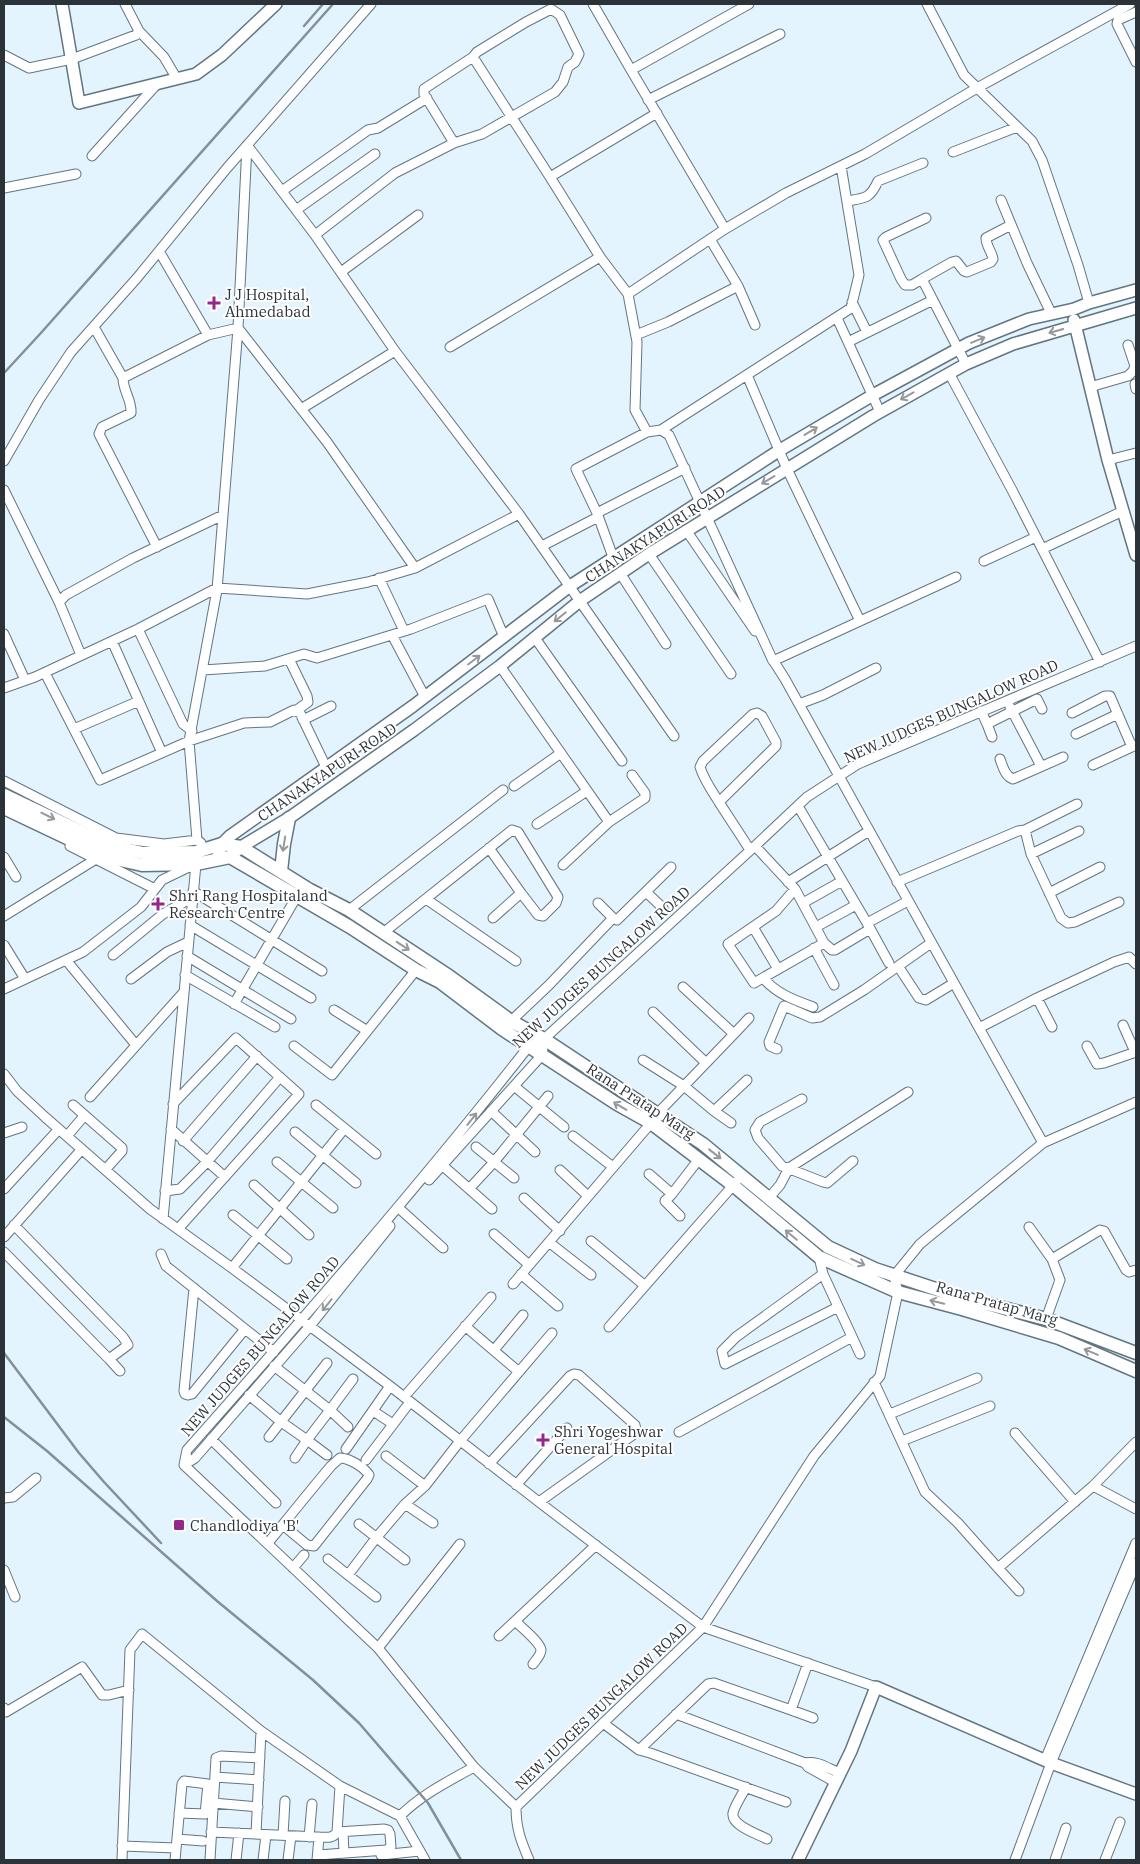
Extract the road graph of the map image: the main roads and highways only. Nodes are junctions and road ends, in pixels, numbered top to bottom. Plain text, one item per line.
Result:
1 (4, 795) edge
2 (4, 808) edge
3 (289, 818) road end
4 (199, 851) junction
5 (281, 871) junction
6 (654, 1118) junction
7 (1136, 1353) edge
8 (1136, 1371) edge

1 -> 4 main road
2 - 4 main road
3 -> 5 main road
4 - 5 main road, Rana Pratap Marg
6 -> 4 main road, Rana Pratap Marg
5 -> 6 main road, Rana Pratap Marg
6 -> 7 main road, Rana Pratap Marg
8 -> 6 main road, Rana Pratap Marg

